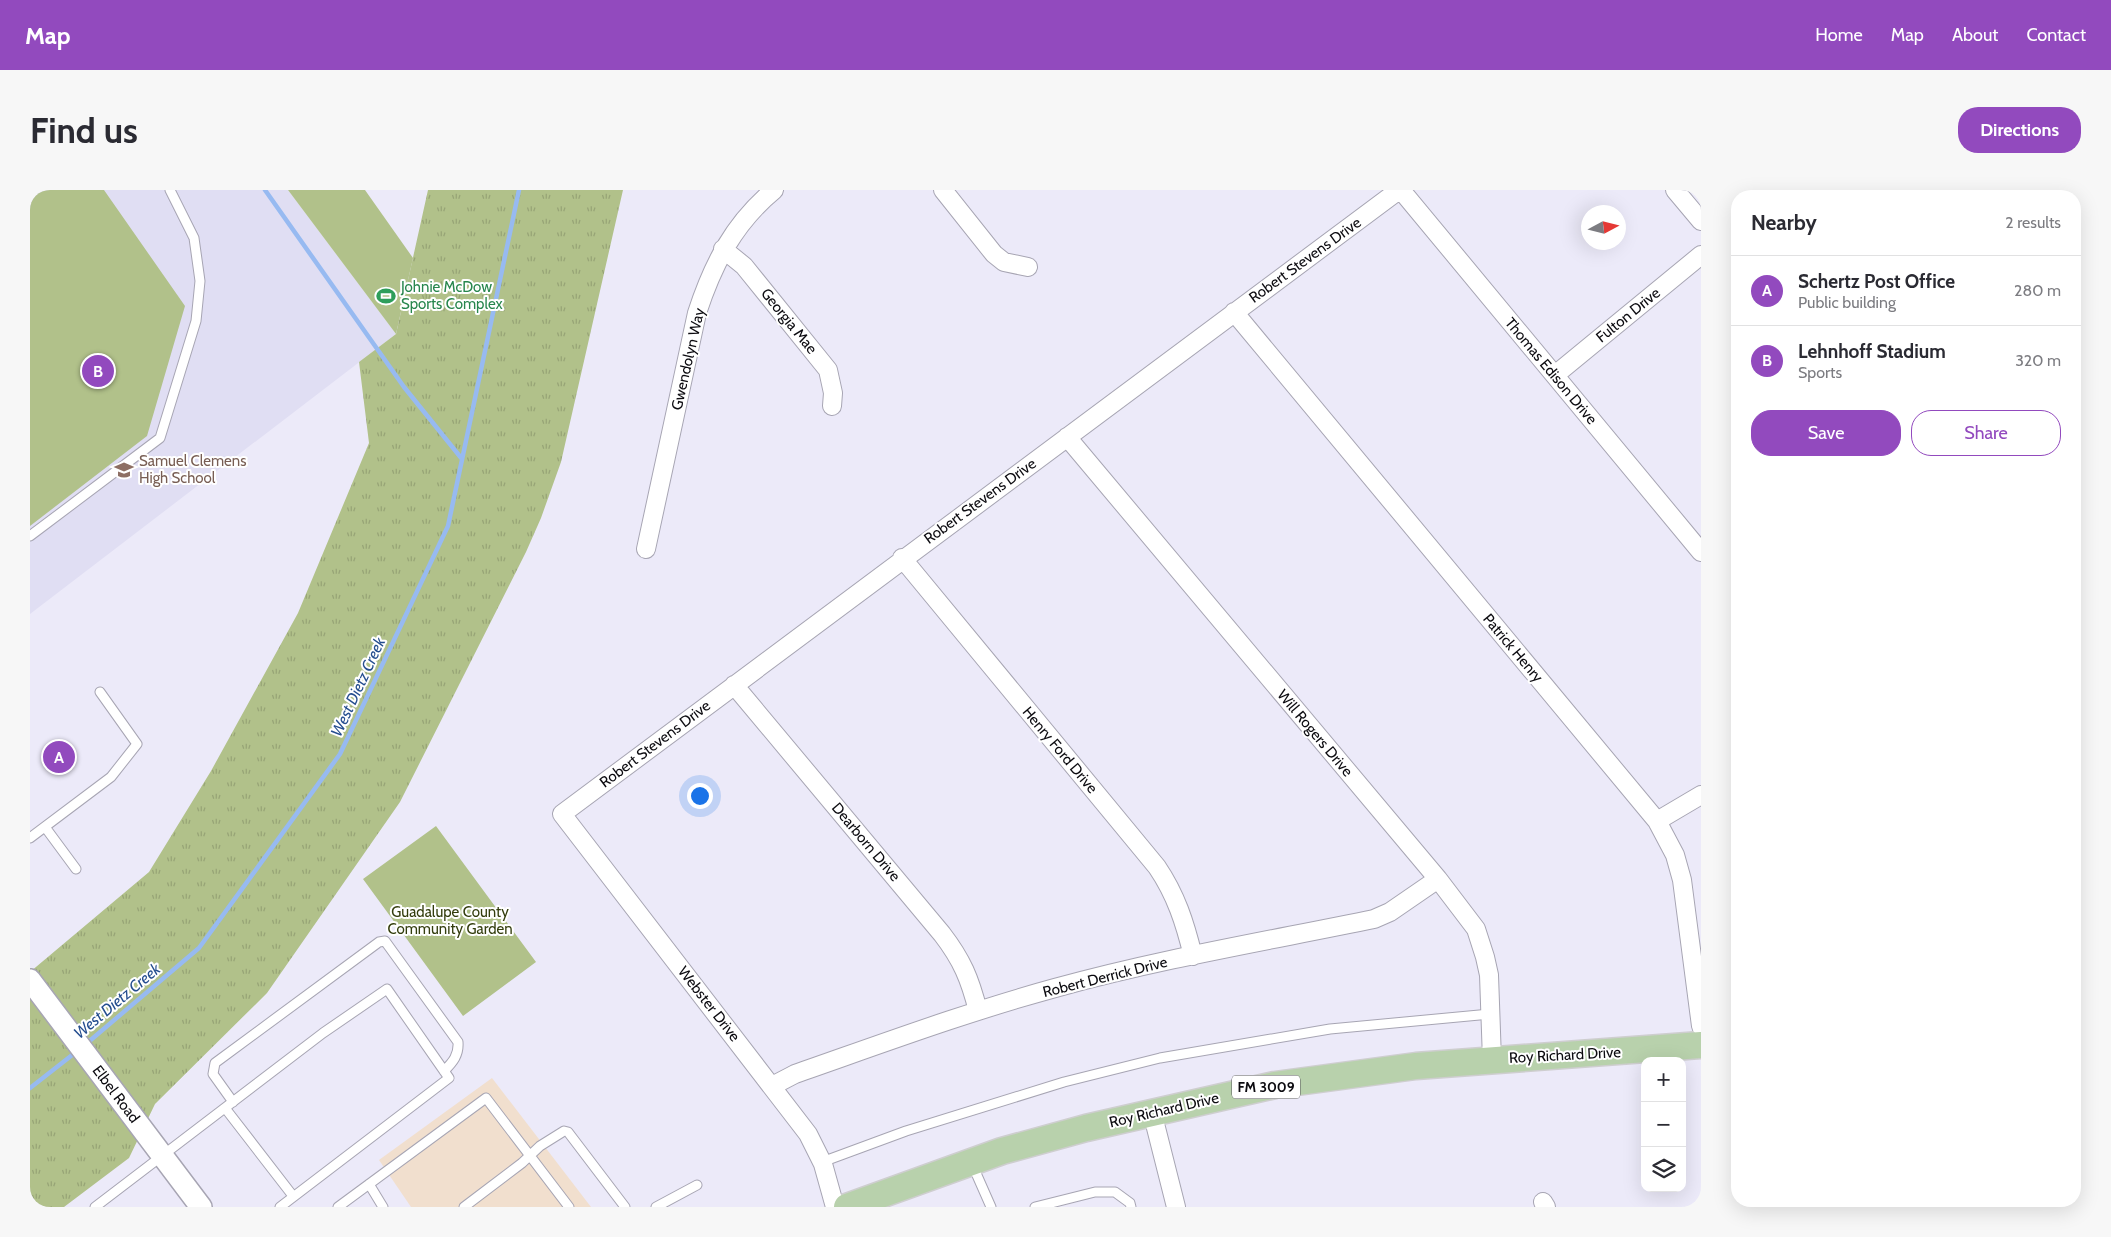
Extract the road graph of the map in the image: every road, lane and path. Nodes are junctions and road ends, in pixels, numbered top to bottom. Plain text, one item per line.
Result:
1 (170, 190) edge
2 (774, 190) edge
3 (943, 190) edge
4 (1400, 190) edge
5 (1675, 190) edge
6 (1701, 221) edge
7 (723, 249) junction
8 (1701, 255) edge
9 (1028, 267) dead end
10 (1234, 312) junction
11 (1555, 375) junction
12 (832, 406) dead end
13 (1067, 437) junction
14 (30, 536) edge
15 (646, 549) dead end
16 (1701, 552) edge
17 (902, 558) junction
18 (734, 685) junction
19 (100, 692) dead end
20 (1701, 795) edge
21 (562, 814) joint
22 (1657, 821) junction
23 (44, 826) junction
24 (30, 838) edge
25 (76, 869) dead end
26 (1438, 879) junction
27 (1193, 956) junction
28 (30, 980) edge
29 (978, 1011) junction
30 (1490, 1014) junction
31 (1701, 1026) edge
32 (1701, 1045) edge
33 (1492, 1060) junction
34 (444, 1071) junction
35 (772, 1086) junction
36 (234, 1102) junction
37 (225, 1108) junction
38 (1152, 1112) junction
39 (530, 1155) junction
40 (162, 1157) junction
41 (822, 1162) junction
42 (971, 1162) junction
43 (369, 1184) junction
44 (697, 1185) dead end
45 (293, 1196) junction
46 (95, 1207) edge
47 (201, 1207) edge
48 (280, 1207) edge
49 (338, 1207) edge
50 (383, 1207) edge
51 (464, 1207) edge
52 (569, 1207) edge
53 (625, 1207) edge
54 (656, 1207) edge
55 (835, 1207) edge
56 (847, 1207) edge
57 (992, 1207) edge
58 (1035, 1207) edge
59 (1132, 1207) edge
60 (1176, 1207) edge

1 - 14 lane
2 - 7 street, Gwendolyn Way
3 - 9 street
4 - 10 street, Robert Stevens Drive
4 - 11 street, Thomas Edison Drive
5 - 6 street
7 - 12 street, Georgia Mae
7 - 15 street, Gwendolyn Way
8 - 11 street, Fulton Drive
10 - 13 street, Robert Stevens Drive
10 - 22 street, Patrick Henry
11 - 16 street, Thomas Edison Drive
13 - 17 street, Robert Stevens Drive
13 - 26 street, Will Rogers Drive
17 - 18 street, Robert Stevens Drive
17 - 27 street, Henry Ford Drive
18 - 21 street, Robert Stevens Drive
18 - 29 street, Dearborn Drive
19 - 23 lane
20 - 22 street
21 - 35 street, Webster Drive
22 - 31 street, Patrick Henry
23 - 24 lane
23 - 25 lane
26 - 27 street, Robert Derrick Drive
26 - 30 street, Will Rogers Drive
27 - 29 street, Robert Derrick Drive
28 - 40 street, Elbel Road
29 - 35 street, Robert Derrick Drive
30 - 33 street, Will Rogers Drive
30 - 41 lane
32 - 33 main road, Roy Richard Drive / FM 3009
33 - 38 main road, Roy Richard Drive / FM 3009
34 - 36 lane
34 - 36 lane
34 - 45 lane
35 - 41 street, Webster Drive
36 - 37 lane
37 - 40 lane
37 - 45 lane
38 - 42 main road, Roy Richard Drive / FM 3009
38 - 60 street
39 - 43 lane
39 - 51 lane
39 - 52 lane
39 - 53 lane
40 - 46 lane
40 - 47 street, Elbel Road
41 - 55 street, Webster Drive
42 - 56 main road, Roy Richard Drive / FM 3009
42 - 57 lane
43 - 49 lane
43 - 50 lane
44 - 54 lane
45 - 48 lane
58 - 59 lane

